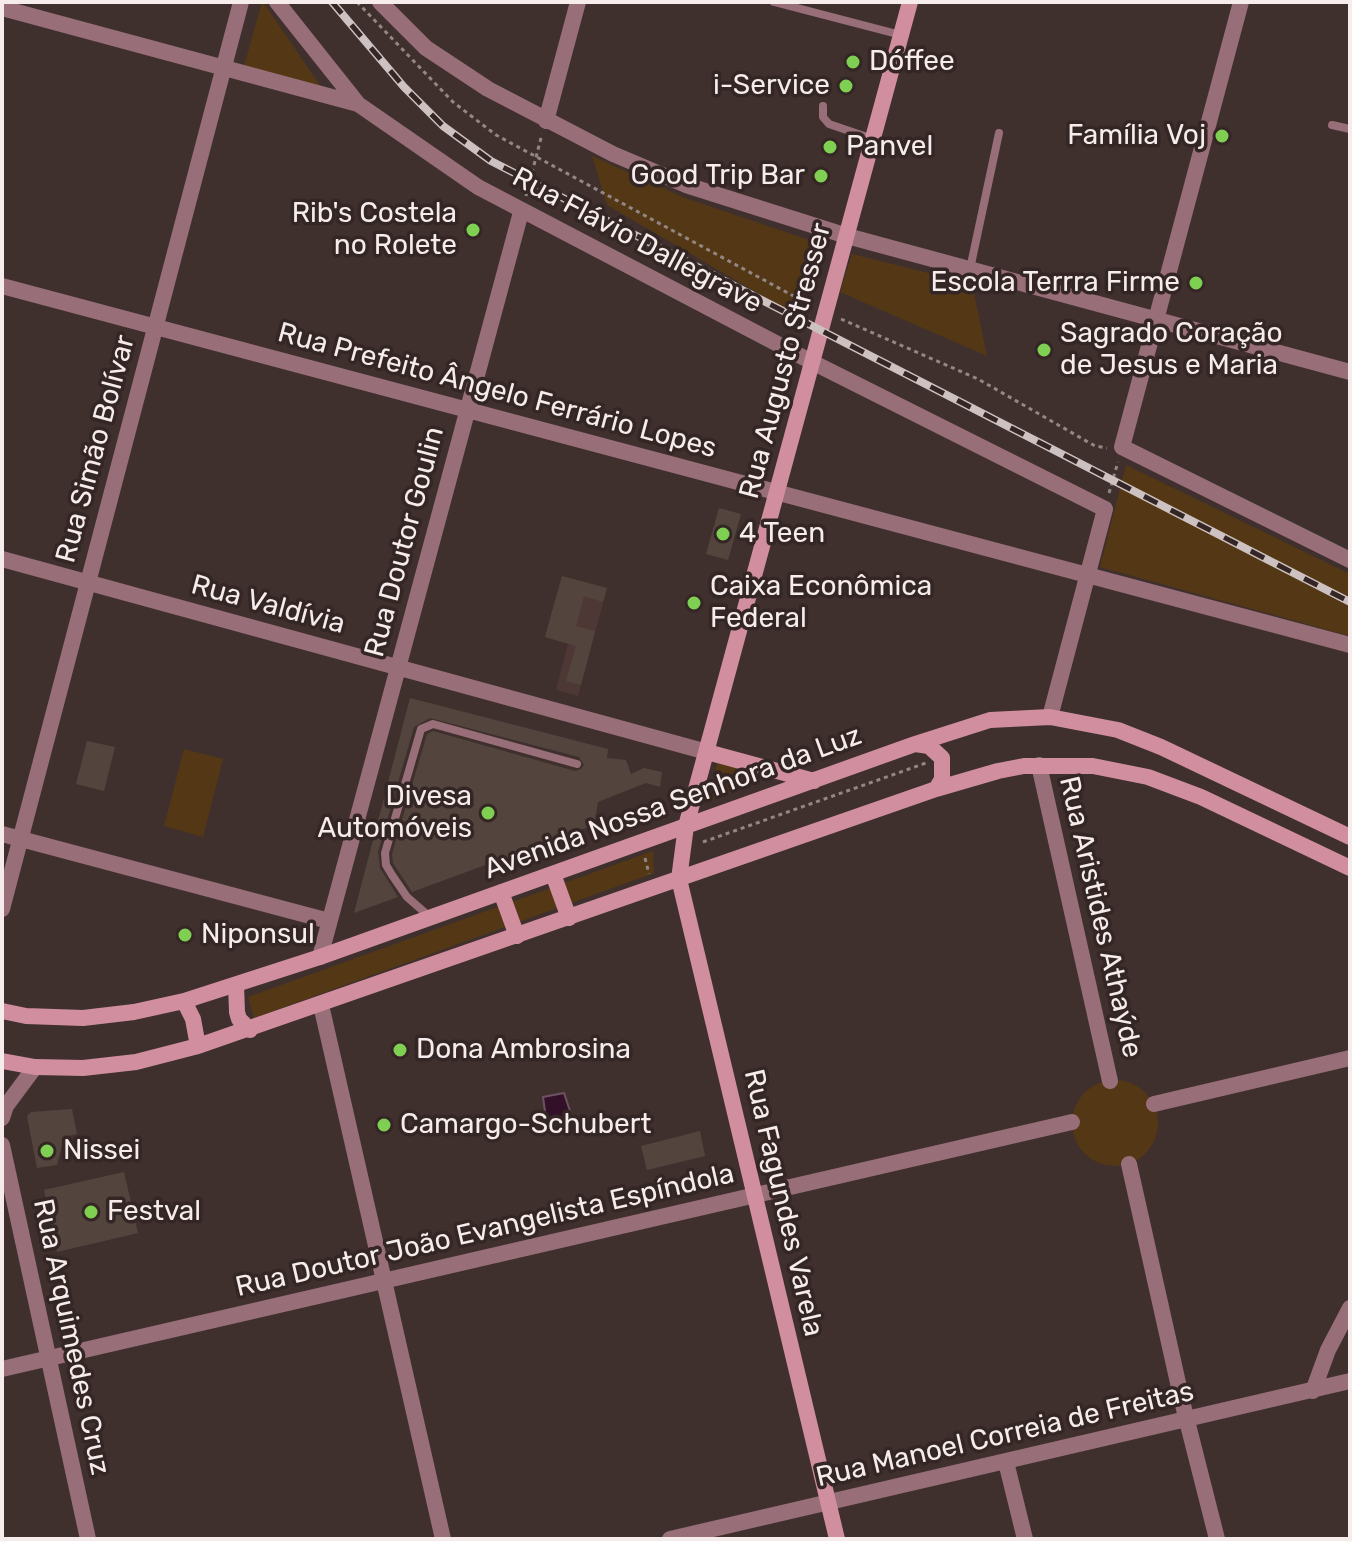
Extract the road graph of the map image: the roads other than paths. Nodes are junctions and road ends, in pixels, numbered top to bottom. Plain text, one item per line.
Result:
1 (241, 2) edge
2 (277, 2) edge
3 (380, 2) edge
4 (578, 2) edge
5 (774, 2) edge
6 (910, 2) edge
7 (1241, 2) edge
8 (2, 8) edge
9 (901, 35) junction
10 (224, 68) junction
11 (358, 104) junction
12 (823, 106) dead end
13 (546, 121) junction
14 (1332, 125) dead end
15 (1350, 129) edge
16 (999, 133) dead end
17 (873, 139) junction
18 (521, 212) junction
19 (847, 236) junction
20 (970, 269) junction
21 (2, 286) edge
22 (1156, 319) junction
23 (156, 327) junction
24 (812, 362) junction
25 (1350, 372) edge
26 (468, 410) junction
27 (777, 492) junction
28 (2, 559) edge
29 (1350, 560) edge
30 (1088, 574) junction
31 (88, 583) junction
32 (1350, 645) edge
33 (398, 668) junction
34 (1050, 717) junction
35 (915, 744) junction
36 (707, 752) junction
37 (577, 764) dead end
38 (1039, 765) junction
39 (814, 781) junction
40 (936, 789) junction
41 (686, 826) junction
42 (2, 834) edge
43 (1350, 836) edge
44 (20, 839) junction
45 (1350, 868) edge
46 (553, 874) junction
47 (679, 879) junction
48 (501, 892) junction
49 (2, 909) edge
50 (430, 917) junction
51 (569, 918) junction
52 (329, 921) junction
53 (517, 936) junction
54 (320, 957) junction
55 (236, 985) junction
56 (184, 1001) junction
57 (321, 1005) junction
58 (2, 1011) edge
59 (250, 1030) junction
60 (198, 1046) junction
61 (1350, 1058) edge
62 (2, 1061) edge
63 (35, 1067) junction
64 (1110, 1081) dead end
65 (1154, 1104) dead end
66 (2, 1118) edge
67 (1072, 1122) dead end
68 (2, 1145) edge
69 (1129, 1164) dead end
70 (755, 1196) junction
71 (384, 1281) junction
72 (1350, 1308) edge
73 (49, 1359) junction
74 (2, 1369) edge
75 (1350, 1381) edge
76 (1313, 1391) junction
77 (1187, 1420) junction
78 (1006, 1462) junction
79 (828, 1503) junction
80 (88, 1539) edge
81 (443, 1539) edge
82 (670, 1539) edge
83 (837, 1539) edge
84 (1025, 1539) edge
85 (1217, 1539) edge

1 - 10 street, Rua Simão Bolívar
2 - 11 street, Rua Flávio Dallegrave
3 - 13 street
4 - 13 street
5 - 9 lane
6 - 9 main road, Rua Augusto Stresser
7 - 22 street
8 - 10 street
9 - 17 main road, Rua Augusto Stresser
10 - 11 street
10 - 23 street, Rua Simão Bolívar
11 - 18 street, Rua Flávio Dallegrave
12 - 17 lane
13 - 19 street
14 - 15 lane
16 - 20 lane
17 - 19 main road, Rua Augusto Stresser
18 - 24 street, Rua Flávio Dallegrave
18 - 26 street, Rua Doutor Goulin
19 - 20 street
19 - 24 main road, Rua Augusto Stresser
20 - 22 street
21 - 23 street, Rua Prefeito Ângelo Ferrário Lopes
22 - 25 street
22 - 29 street
23 - 26 street, Rua Prefeito Ângelo Ferrário Lopes
23 - 31 street, Rua Simão Bolívar
24 - 27 main road, Rua Augusto Stresser
24 - 30 street, Rua Flávio Dallegrave
26 - 27 street, Rua Prefeito Ângelo Ferrário Lopes
26 - 33 street, Rua Doutor Goulin
27 - 30 street, Rua Prefeito Ângelo Ferrário Lopes
27 - 36 main road, Rua Augusto Stresser
28 - 31 street, Rua Valdívia
30 - 32 street, Rua Prefeito Ângelo Ferrário Lopes
30 - 34 street
31 - 33 street, Rua Valdívia
31 - 44 street, Rua Simão Bolívar
33 - 36 street, Rua Valdívia
33 - 52 street, Rua Doutor Goulin
34 - 35 main road, Avenida Nossa Senhora da Luz
34 - 43 main road, Avenida Nossa Senhora da Luz
35 - 39 main road, Avenida Nossa Senhora da Luz
35 - 40 main road
36 - 39 main road
36 - 41 main road, Rua Augusto Stresser
37 - 50 lane
38 - 40 main road
38 - 45 main road
38 - 64 street, Rua Aristides Athaýde
39 - 41 main road, Avenida Nossa Senhora da Luz
40 - 47 main road
41 - 46 main road, Avenida Nossa Senhora da Luz
41 - 47 main road, Rua Augusto Stresser
42 - 44 street
44 - 49 street, Rua Simão Bolívar
44 - 52 street
46 - 48 main road, Avenida Nossa Senhora da Luz
46 - 51 main road
47 - 51 main road
47 - 70 main road, Rua Fagundes Varela
48 - 50 main road, Avenida Nossa Senhora da Luz
48 - 53 main road
50 - 54 main road, Avenida Nossa Senhora da Luz
51 - 53 main road
52 - 54 street, Rua Doutor Goulin
53 - 57 main road
54 - 55 main road, Avenida Nossa Senhora da Luz
55 - 56 main road, Avenida Nossa Senhora da Luz
55 - 59 main road
56 - 58 main road, Avenida Nossa Senhora da Luz
56 - 60 main road
57 - 59 main road
57 - 71 street
59 - 60 main road
60 - 63 main road
61 - 65 street
62 - 63 main road
63 - 66 street
67 - 70 street, Rua Doutor João Evangelista Espíndola
68 - 73 street, Rua Arquimedes Cruz
69 - 77 street
70 - 71 street, Rua Doutor João Evangelista Espíndola
70 - 79 main road, Rua Fagundes Varela
71 - 73 street, Rua Doutor João Evangelista Espíndola
71 - 81 street
72 - 76 street
73 - 74 street, Rua Doutor João Evangelista Espíndola
73 - 80 street, Rua Arquimedes Cruz
75 - 76 street, Rua Manoel Correia de Freitas
76 - 77 street, Rua Manoel Correia de Freitas
77 - 78 street, Rua Manoel Correia de Freitas
77 - 85 street
78 - 79 street, Rua Manoel Correia de Freitas
78 - 84 street
79 - 82 street, Rua Manoel Correia de Freitas
79 - 83 main road, Rua Fagundes Varela

